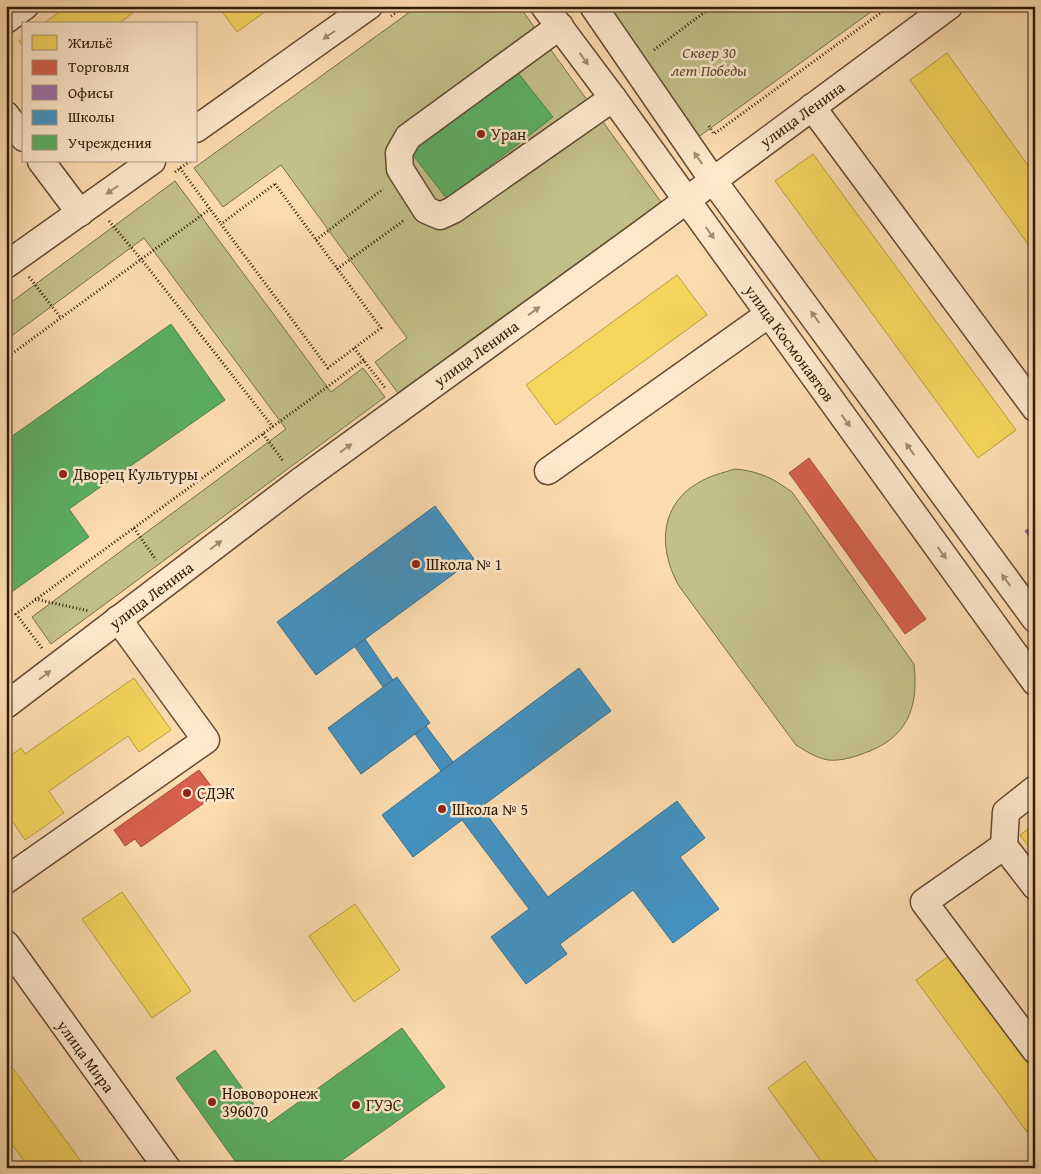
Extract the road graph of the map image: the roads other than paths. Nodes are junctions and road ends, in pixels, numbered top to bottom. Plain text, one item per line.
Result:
1 (26, 6) edge
2 (369, 6) edge
3 (593, 6) edge
4 (949, 6) edge
5 (552, 16) edge
6 (6, 20) edge
7 (613, 98) junction
8 (812, 107) junction
9 (6, 115) edge
10 (198, 129) edge
11 (22, 135) edge
12 (42, 162) edge
13 (151, 162) edge
14 (712, 179) junction
15 (686, 200) junction
16 (80, 213) junction
17 (6, 266) edge
18 (769, 314) junction
19 (1035, 408) edge
20 (548, 471) dead end
21 (107, 616) junction
22 (1035, 619) edge
23 (1035, 682) edge
24 (6, 705) edge
25 (1035, 789) edge
26 (1004, 846) junction
27 (6, 880) edge
28 (1035, 886) edge
29 (6, 944) edge
30 (1035, 1050) edge
31 (167, 1168) edge

1 - 6 street
2 -> 10 street
14 -> 3 street
4 - 8 street, улица Ленина
5 -> 7 street, улица Космонавтов
5 - 7 street
7 - 15 street, улица Космонавтов
8 - 14 street, улица Ленина
8 - 19 street
9 - 11 street
12 - 16 street
13 -> 16 street
14 - 15 street, улица Ленина
22 -> 14 street
15 -> 18 street, улица Космонавтов
21 -> 15 street, улица Ленина
16 - 17 street
18 - 20 street
18 -> 23 street, улица Космонавтов
24 -> 21 street, улица Ленина
21 - 27 street
25 - 26 street
26 - 28 street
26 - 30 street
29 - 31 street, улица Мира

